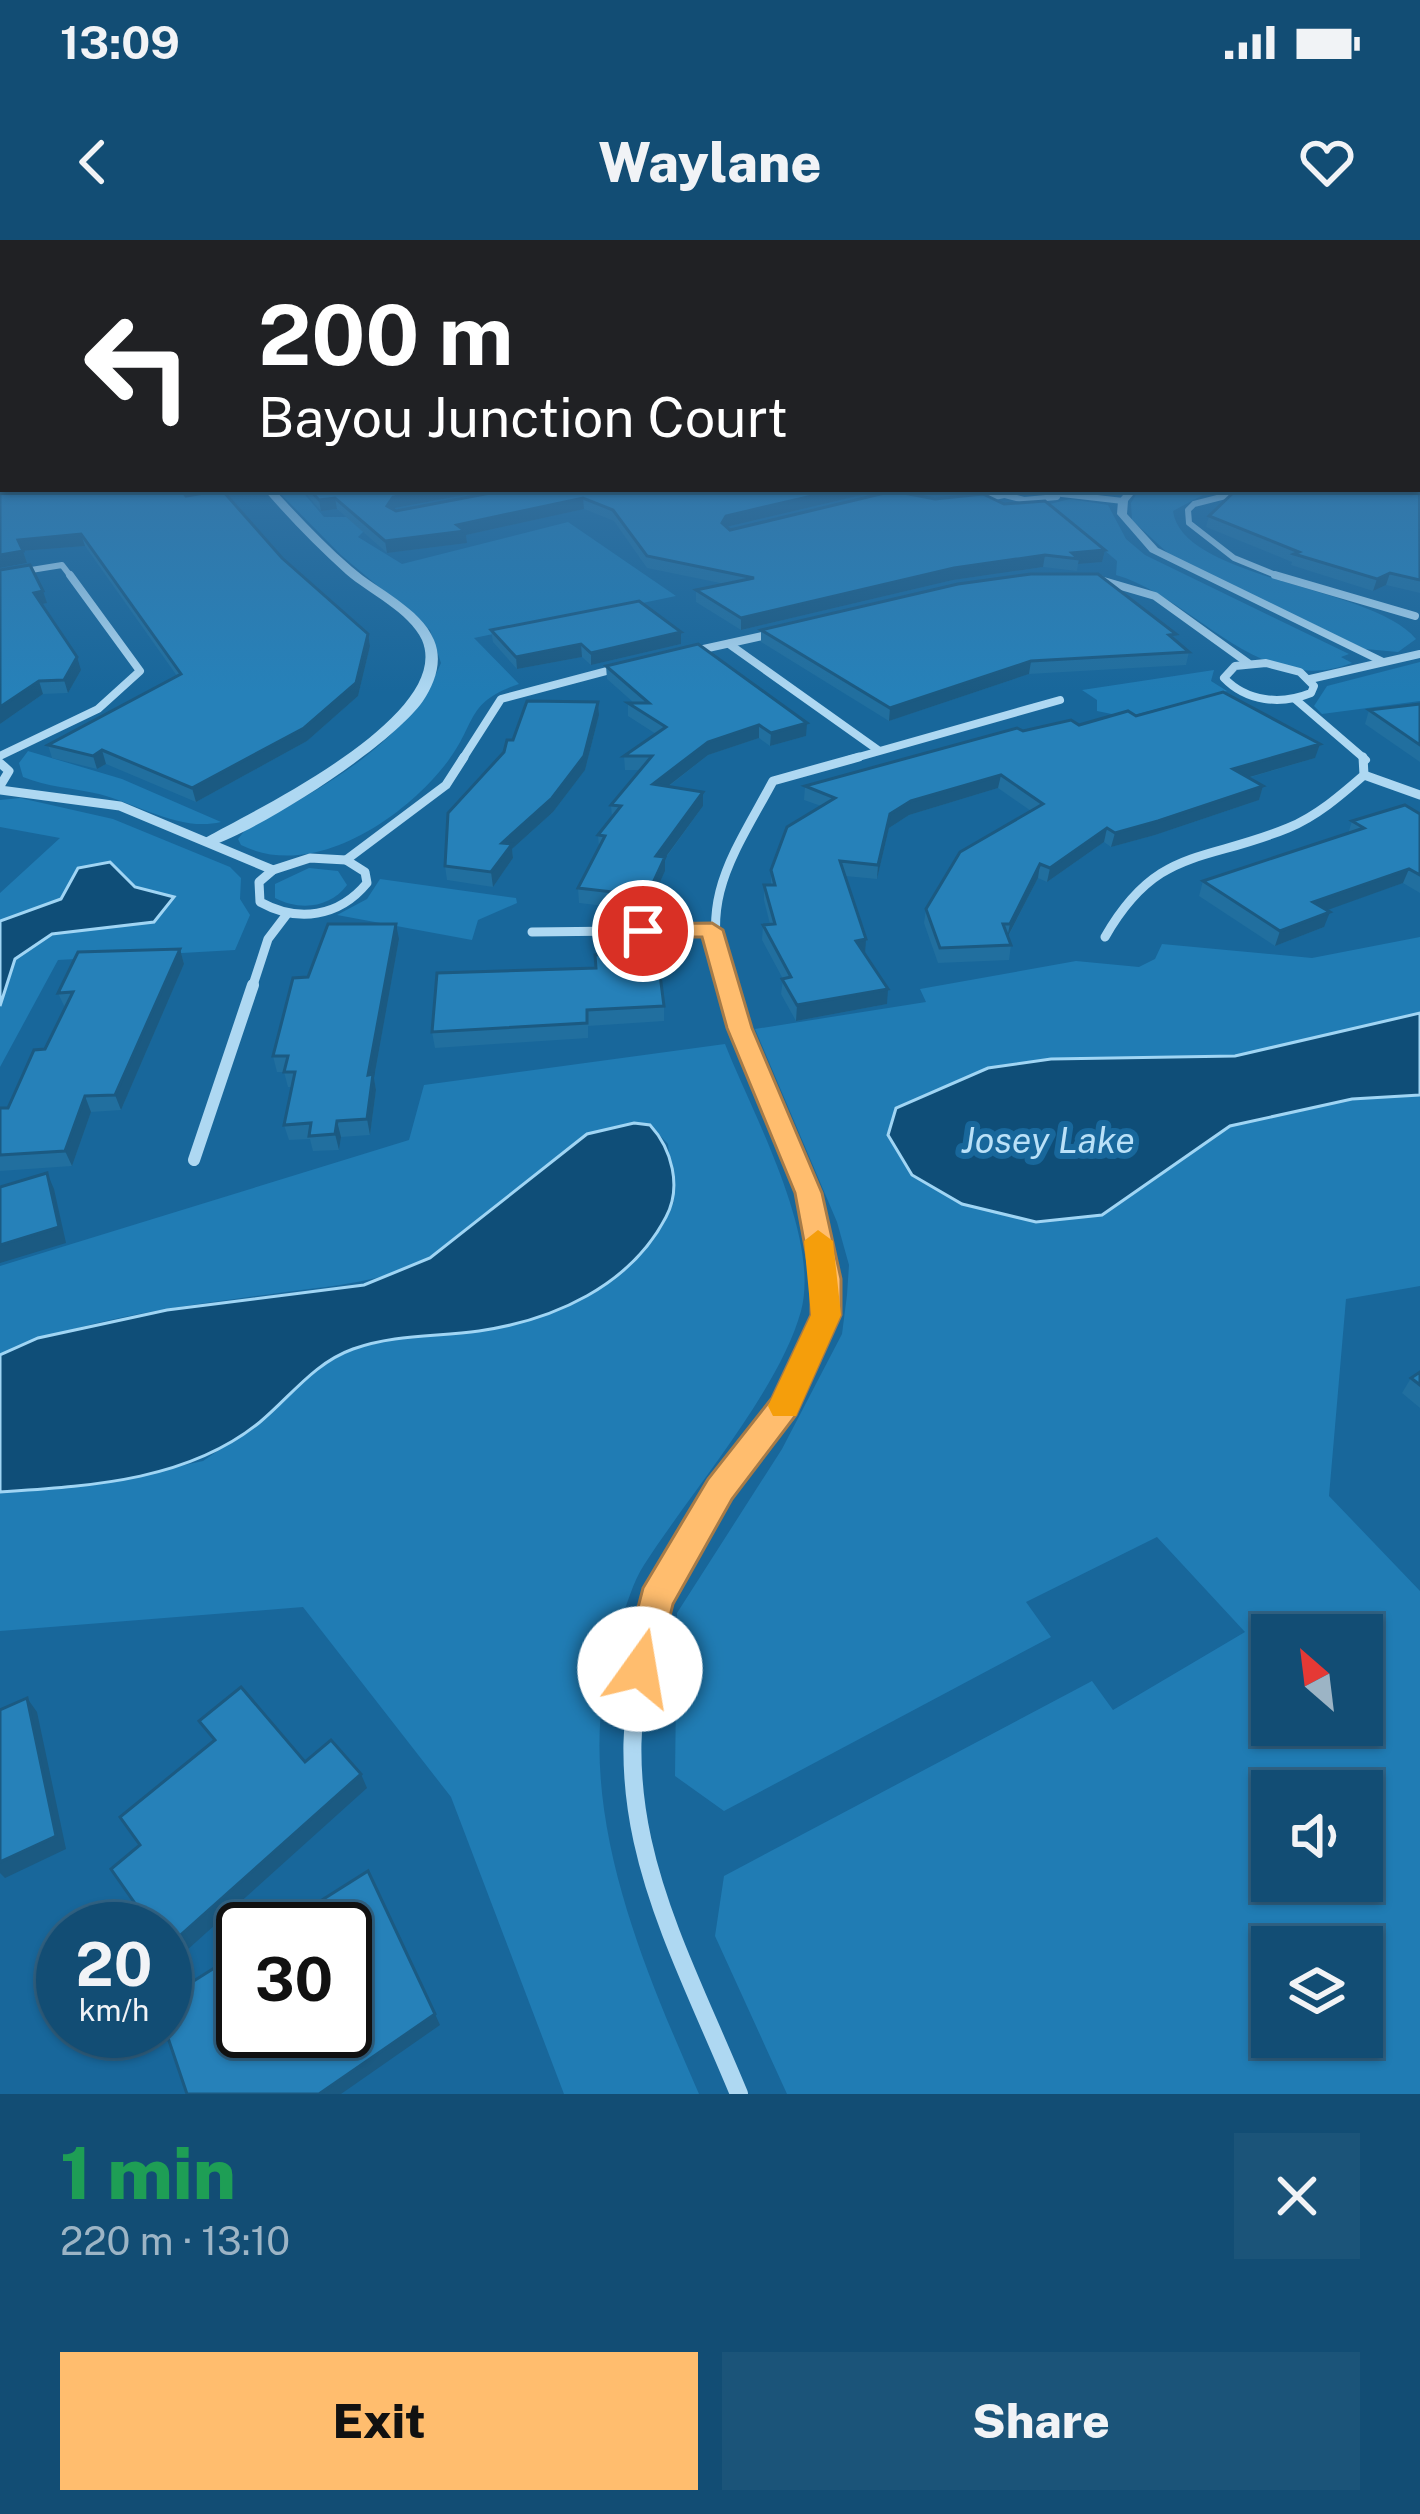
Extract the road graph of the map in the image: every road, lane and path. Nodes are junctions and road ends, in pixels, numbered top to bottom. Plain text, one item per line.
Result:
1 (298, 520) edge
2 (1127, 520) edge
3 (1189, 520) edge
4 (0, 575) edge
5 (1087, 576) edge
6 (1418, 615) edge
7 (1420, 629) edge
8 (780, 632) edge
9 (729, 644) junction
10 (687, 653) edge
11 (1420, 653) edge
12 (1386, 662) junction
13 (1248, 663) junction
14 (624, 667) edge
15 (1310, 679) junction
16 (1295, 699) junction
17 (1060, 700) dead end
18 (878, 750) junction
19 (0, 760) edge
20 (1364, 775) junction
21 (0, 788) edge
22 (1420, 795) edge
23 (211, 841) junction
24 (346, 860) junction
25 (273, 870) junction
26 (287, 914) junction
27 (712, 930) junction
28 (532, 932) dead end
29 (1105, 937) dead end
30 (194, 1160) dead end
31 (739, 2094) edge

1 - 23 street
2 - 12 street
3 - 6 street
4 - 19 street
5 - 13 street
6 - 7 street
8 - 9 street
9 - 10 street
9 - 18 street
11 - 12 street
12 - 15 street
13 - 15 street
13 - 16 street
14 - 24 street
15 - 16 street
16 - 20 street
17 - 18 street
18 - 27 street
19 - 21 street
20 - 22 street
20 - 29 street
21 - 23 street
23 - 25 street
24 - 25 street
24 - 26 street
25 - 26 street
26 - 30 street
27 - 28 street
27 - 31 street

